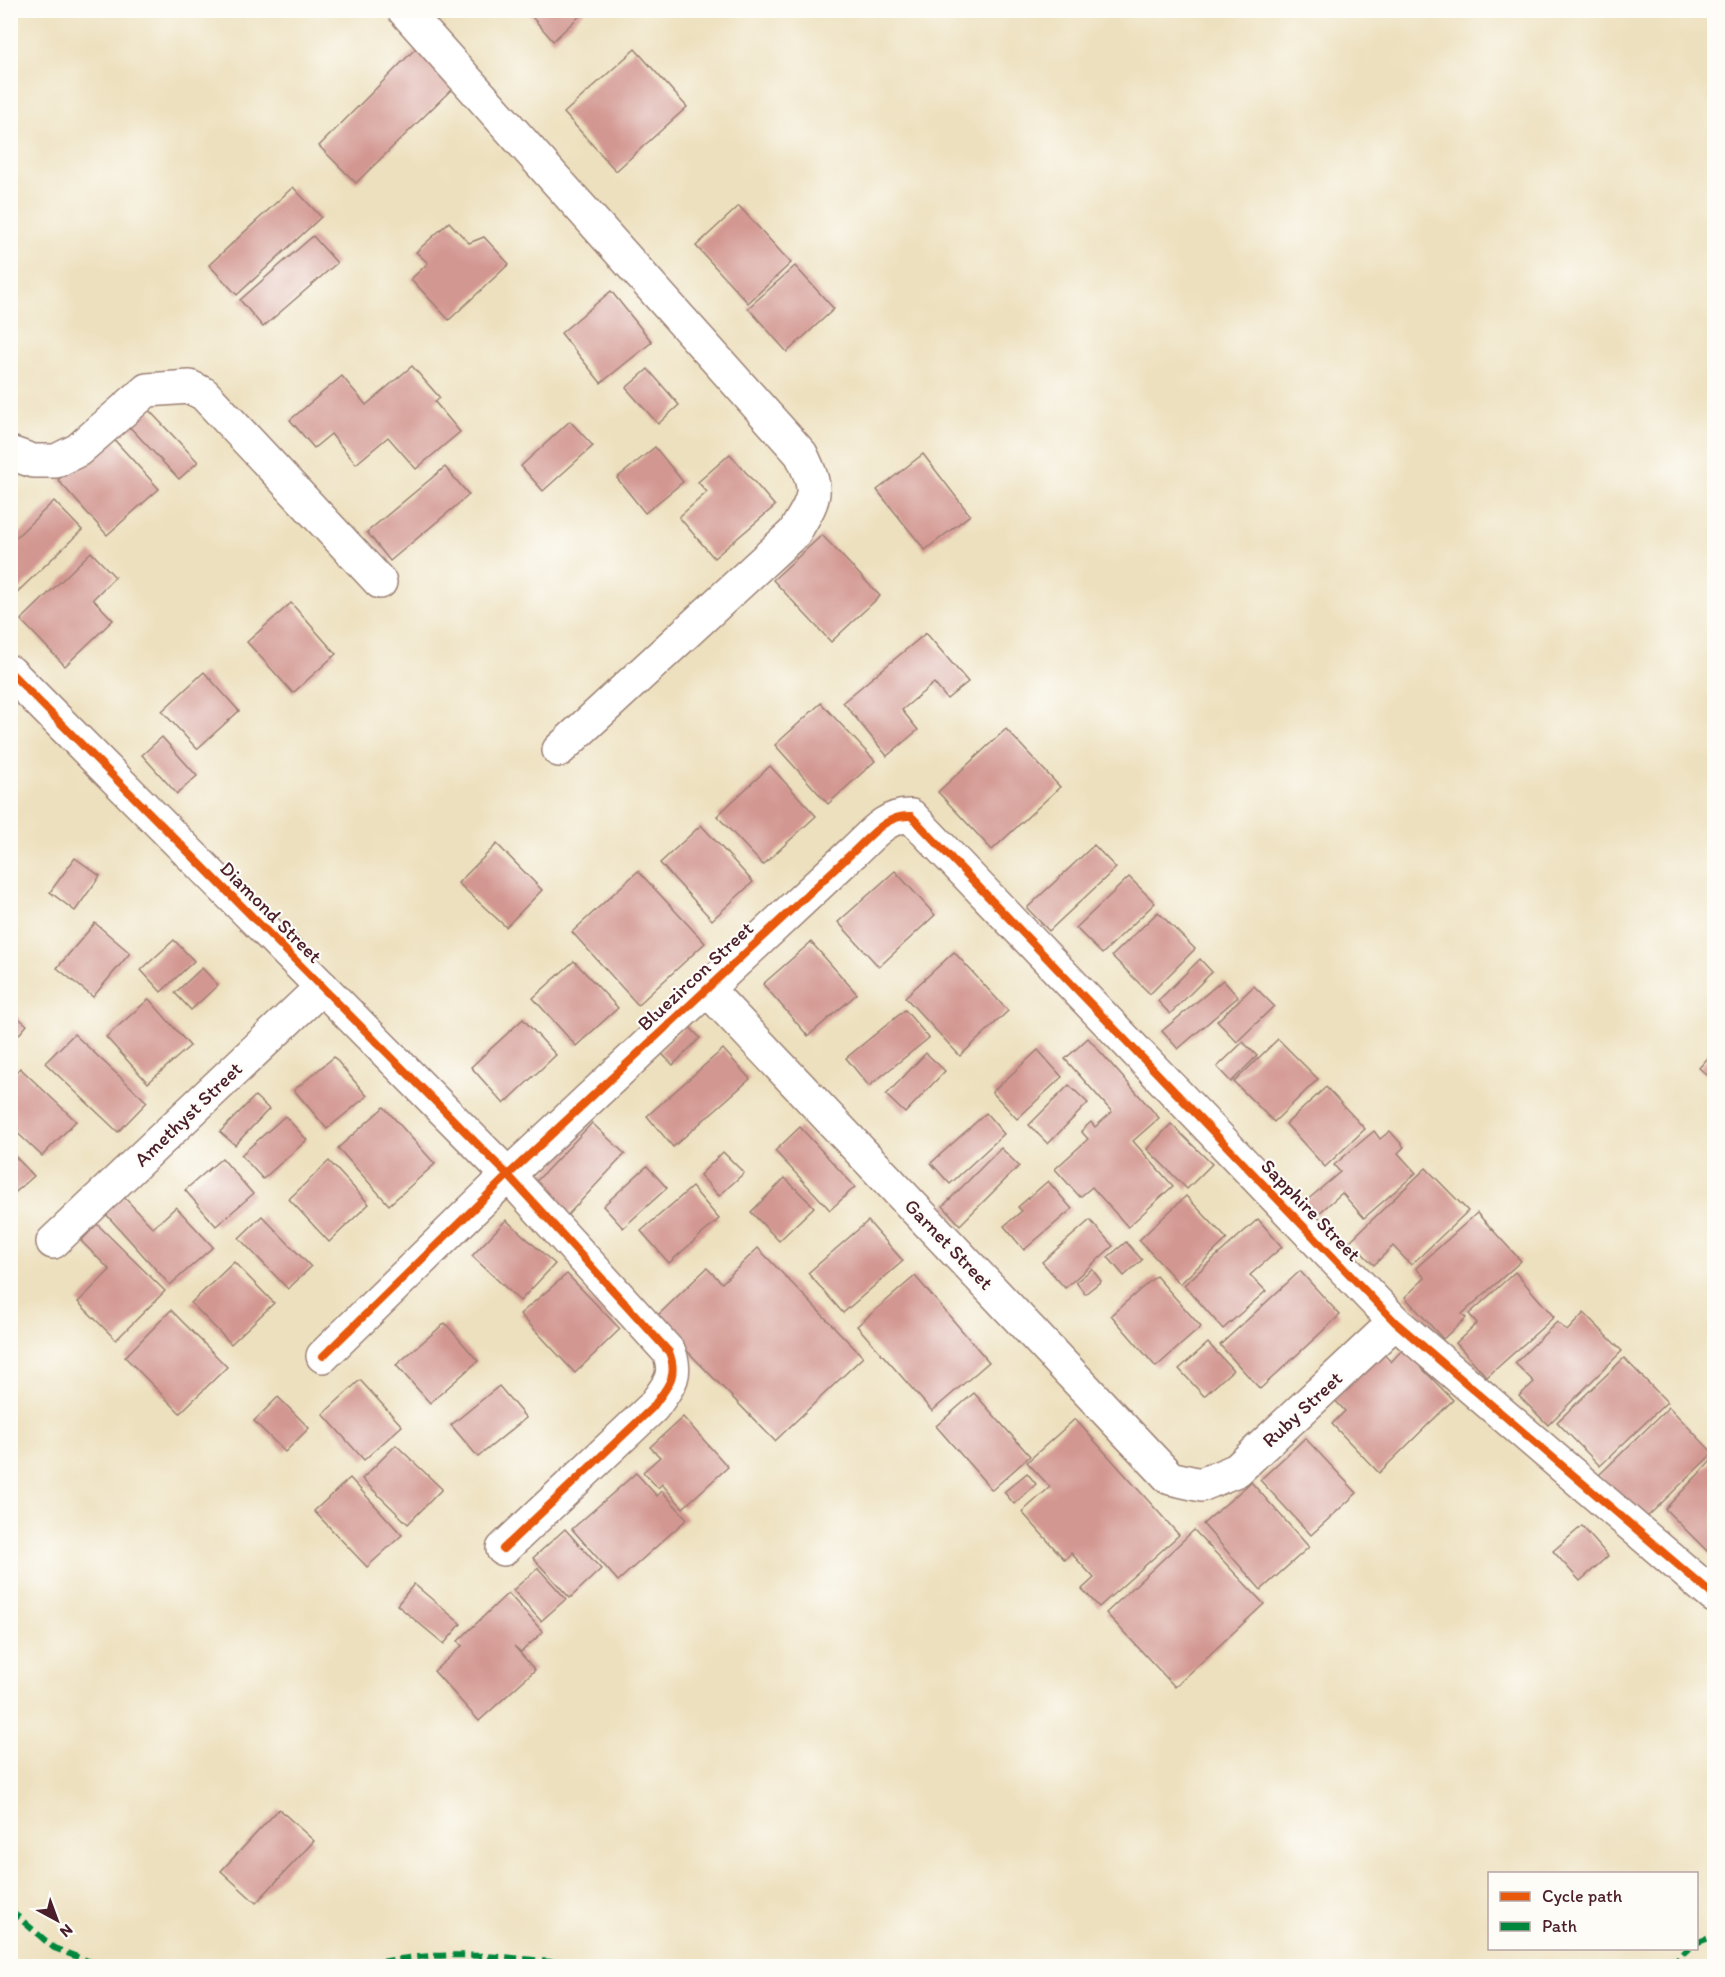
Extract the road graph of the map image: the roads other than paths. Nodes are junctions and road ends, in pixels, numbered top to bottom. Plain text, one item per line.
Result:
1 (404, 10) edge
2 (10, 453) edge
3 (380, 582) dead end
4 (10, 672) edge
5 (559, 750) dead end
6 (911, 816) joint
7 (322, 987) junction
8 (706, 988) junction
9 (508, 1175) junction
10 (53, 1242) dead end
11 (1395, 1322) junction
12 (323, 1356) dead end
13 (1202, 1485) joint
14 (503, 1549) dead end
15 (1714, 1596) edge

1 - 5 street
2 - 3 street
4 - 7 street, Diamond Street
6 - 8 street, Bluezircon Street
6 - 11 street, Sapphire Street
7 - 9 street, Diamond Street
7 - 10 street, Amethyst Street
8 - 9 street, Bluezircon Street
8 - 13 street, Garnet Street
9 - 12 street, Bluezircon Street
9 - 14 street, Diamond Street
11 - 13 street, Ruby Street
11 - 15 street, Sapphire Street

